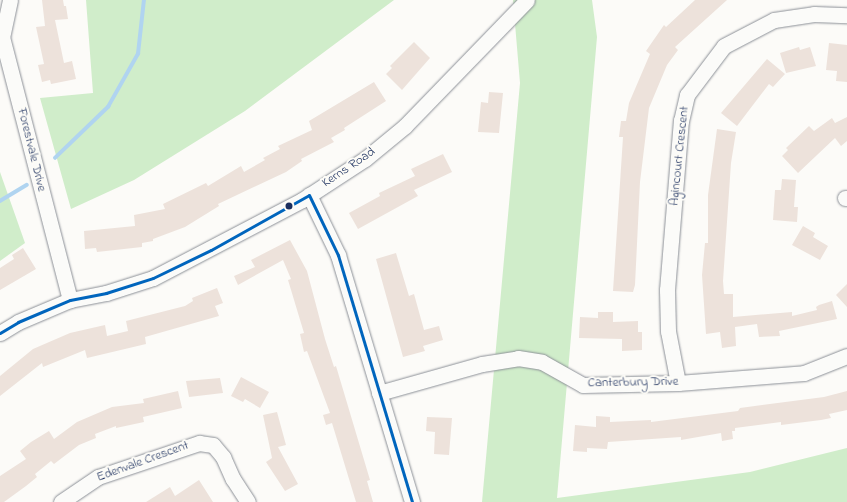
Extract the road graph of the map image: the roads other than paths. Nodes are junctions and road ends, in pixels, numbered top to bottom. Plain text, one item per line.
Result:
1 (10, 0) edge
2 (527, 0) edge
3 (847, 15) edge
4 (1, 37) edge
5 (308, 195) junction
6 (70, 300) junction
7 (0, 333) edge
8 (847, 356) edge
9 (678, 383) junction
10 (379, 393) junction
11 (60, 502) edge
12 (248, 502) edge
13 (412, 502) edge

1 - 4 street, Forestvale Drive
2 - 5 street, Kerns Road
3 - 9 street, Agincourt Crescent
4 - 6 street, Forestvale Drive
5 - 6 street, Kerns Road
5 - 10 street
6 - 7 street, Kerns Road
8 - 9 street, Canterbury Drive
9 - 10 street, Canterbury Drive
10 - 13 street
11 - 12 street, Edenvale Crescent

